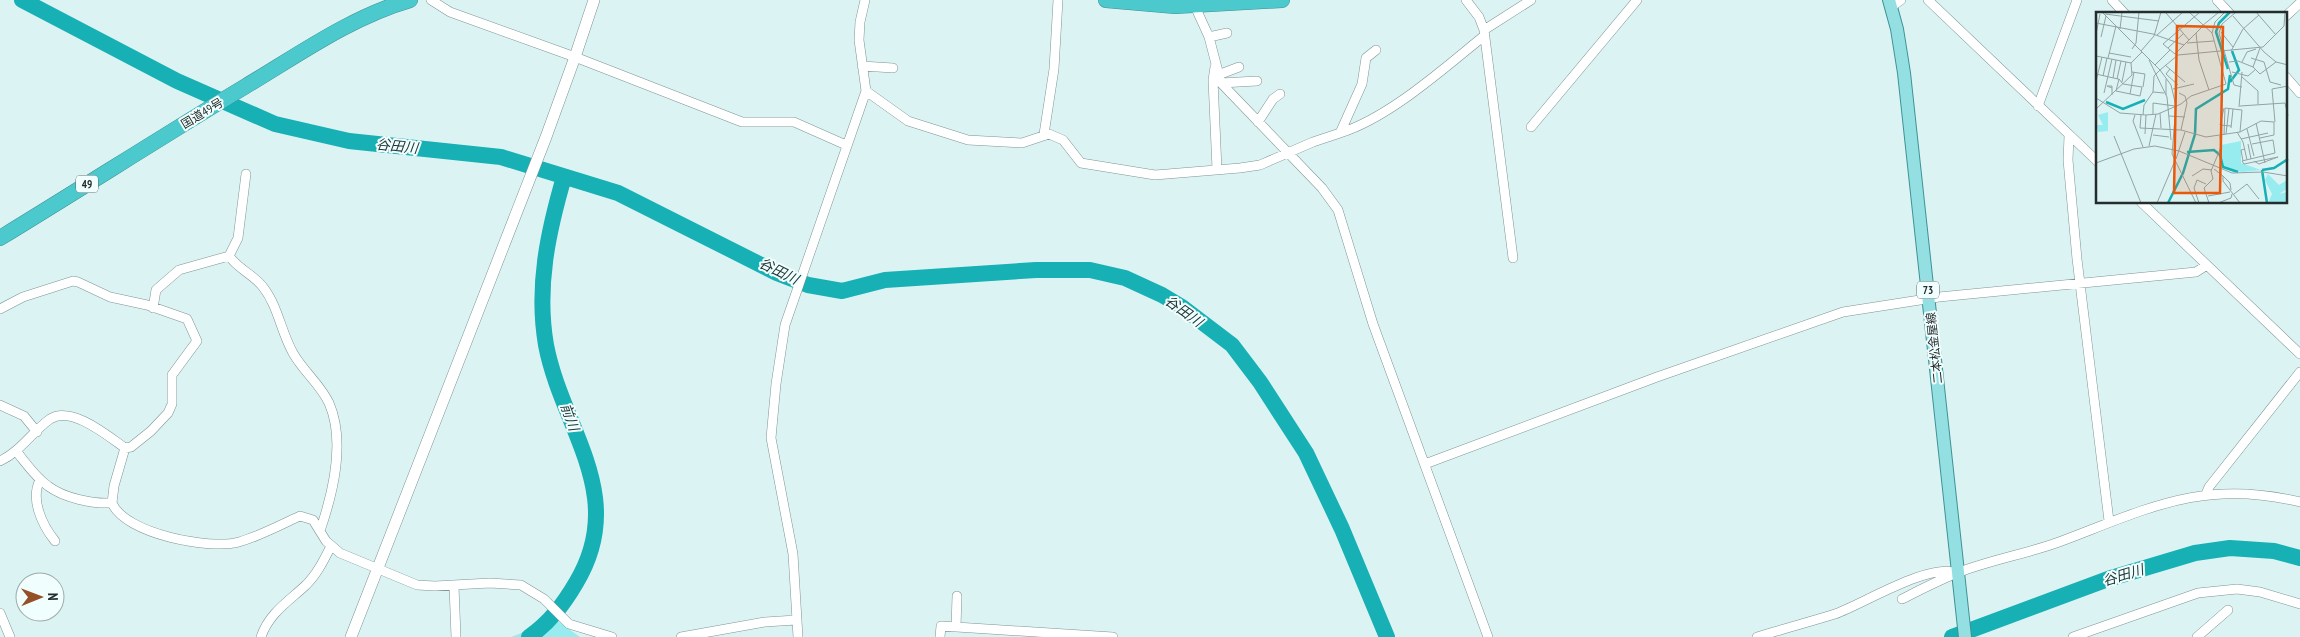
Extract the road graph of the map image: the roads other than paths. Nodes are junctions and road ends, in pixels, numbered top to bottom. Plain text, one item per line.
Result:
1 (431, 0) edge
2 (594, 0) edge
3 (865, 0) edge
4 (1058, 0) edge
5 (1106, 0) edge
6 (1282, 0) edge
7 (1466, 0) edge
8 (1531, 0) edge
9 (1637, 0) edge
10 (1928, 0) edge
11 (2077, 0) edge
12 (2112, 0) edge
13 (2217, 0) edge
14 (404, 1) edge
15 (1195, 2) edge
16 (1894, 2) edge
17 (2300, 3) edge
18 (2123, 12) edge
19 (2228, 12) edge
20 (2288, 14) edge
21 (1227, 33) dead end
22 (1484, 33) junction
23 (1209, 37) junction
24 (1376, 50) dead end
25 (575, 57) junction
26 (862, 66) junction
27 (1239, 67) dead end
28 (892, 68) dead end
29 (1218, 74) junction
30 (2288, 79) edge
31 (1257, 81) dead end
32 (866, 90) junction
33 (2300, 93) edge
34 (1280, 94) dead end
35 (2038, 106) junction
36 (1258, 122) junction
37 (1531, 126) dead end
38 (1340, 132) junction
39 (1044, 134) junction
40 (2068, 136) junction
41 (846, 145) junction
42 (1288, 154) junction
43 (2096, 160) edge
44 (1217, 169) junction
45 (246, 174) dead end
46 (2143, 204) edge
47 (0, 238) edge
48 (229, 256) junction
49 (1513, 258) dead end
50 (2207, 265) junction
51 (2080, 283) junction
52 (1929, 299) junction
53 (153, 308) junction
54 (0, 309) edge
55 (2300, 354) edge
56 (2300, 372) edge
57 (0, 405) edge
58 (37, 432) junction
59 (125, 448) junction
60 (16, 451) junction
61 (0, 461) edge
62 (1425, 464) junction
63 (40, 480) junction
64 (2206, 494) junction
65 (2300, 502) edge
66 (112, 503) junction
67 (2109, 521) junction
68 (320, 531) junction
69 (55, 541) dead end
70 (331, 546) junction
71 (378, 568) junction
72 (1958, 578) junction
73 (454, 586) junction
74 (957, 596) dead end
75 (1902, 599) dead end
76 (2300, 604) edge
77 (2228, 610) dead end
78 (0, 613) edge
79 (796, 620) junction
80 (956, 627) junction
81 (1052, 635) edge
82 (10, 637) edge
83 (261, 637) edge
84 (351, 637) edge
85 (456, 637) edge
86 (612, 637) edge
87 (682, 637) edge
88 (798, 637) edge
89 (940, 637) edge
90 (1113, 637) edge
91 (1488, 637) edge
92 (1757, 637) edge
93 (1965, 637) edge
94 (2074, 637) edge
95 (2197, 637) edge

1 - 25 street
2 - 25 street
3 - 26 street
4 - 39 street
5 - 15 highway
6 - 15 highway
7 - 22 street
8 - 22 street
9 - 37 street
10 - 35 street
11 - 35 street
12 - 18 street
13 - 19 street
14 - 47 highway, 国道49号 / 49
15 - 23 street
16 - 52 main road, 二本松金屋線 / 73
17 - 20 street
21 - 23 street
22 - 38 street
22 - 49 street
23 - 29 street
24 - 38 street
25 - 41 street
25 - 71 street
26 - 28 street
26 - 32 street
27 - 29 street
29 - 31 street
29 - 36 street
29 - 44 street
30 - 33 street
32 - 39 street
32 - 41 street
34 - 36 street
35 - 40 street
36 - 42 street
38 - 42 street
39 - 44 street
40 - 43 street
40 - 51 street
41 - 79 street
42 - 44 street
42 - 62 street
45 - 48 street
46 - 50 street
48 - 53 street
48 - 68 street
50 - 51 street
50 - 55 street
51 - 52 street
51 - 67 street
52 - 62 street
52 - 72 main road, 二本松金屋線 / 73
53 - 54 street
53 - 59 street
56 - 64 street
57 - 58 street
58 - 59 street
58 - 60 street
59 - 66 street
60 - 61 street
60 - 63 street
62 - 91 street
63 - 66 street
63 - 69 street
64 - 65 street
64 - 67 street
66 - 68 street
67 - 72 street
68 - 70 street
70 - 71 street
70 - 83 street
71 - 73 street
71 - 84 street
72 - 75 street
72 - 92 street
72 - 93 main road, 二本松金屋線 / 73
73 - 85 street
73 - 86 street
74 - 80 street
76 - 94 street
77 - 95 street
78 - 82 street
79 - 87 street
79 - 88 street
80 - 81 street
80 - 89 street
81 - 90 street

